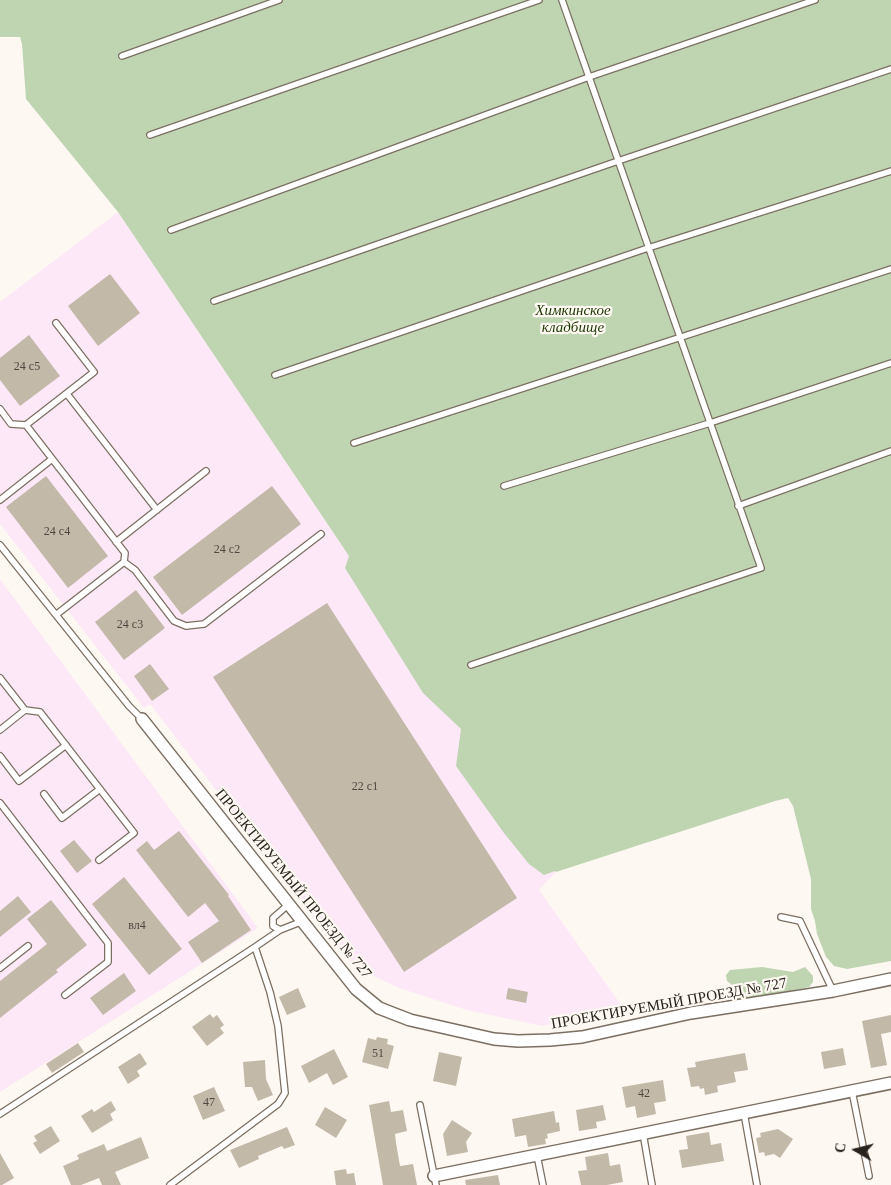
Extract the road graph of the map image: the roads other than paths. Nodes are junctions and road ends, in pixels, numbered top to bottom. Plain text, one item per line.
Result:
1 (279, 0) edge
2 (539, 0) edge
3 (562, 0) edge
4 (815, 0) edge
5 (122, 56) dead end
6 (891, 69) edge
7 (589, 77) junction
8 (150, 135) dead end
9 (618, 161) junction
10 (891, 171) edge
11 (171, 230) dead end
12 (648, 248) junction
13 (891, 269) edge
14 (214, 301) dead end
15 (56, 323) dead end
16 (679, 336) junction
17 (891, 363) edge
18 (276, 375) dead end
19 (66, 394) junction
20 (0, 409) edge
21 (710, 423) junction
22 (26, 426) junction
23 (354, 443) dead end
24 (891, 451) edge
25 (52, 459) junction
26 (206, 471) dead end
27 (504, 486) dead end
28 (0, 500) edge
29 (738, 506) junction
30 (156, 510) junction
31 (321, 534) dead end
32 (116, 542) junction
33 (0, 545) edge
34 (124, 562) junction
35 (56, 614) junction
36 (471, 666) dead end
37 (0, 678) edge
38 (25, 710) junction
39 (142, 720) joint
40 (0, 730) edge
41 (66, 745) junction
42 (0, 756) edge
43 (100, 789) junction
44 (44, 794) dead end
45 (0, 803) edge
46 (99, 860) dead end
47 (289, 904) junction
48 (781, 917) dead end
49 (303, 922) junction
50 (280, 930) junction
51 (28, 946) dead end
52 (255, 947) junction
53 (0, 968) edge
54 (891, 979) edge
55 (832, 991) junction
56 (65, 995) dead end
57 (891, 1083) edge
58 (852, 1091) junction
59 (420, 1105) dead end
60 (744, 1113) junction
61 (0, 1114) edge
62 (644, 1134) junction
63 (537, 1155) junction
64 (869, 1176) dead end
65 (435, 1180) edge
66 (170, 1185) edge
67 (543, 1185) edge
68 (652, 1185) edge
69 (757, 1185) edge

1 - 5 lane
2 - 8 lane
3 - 7 lane
4 - 7 lane
6 - 9 lane
7 - 9 lane
7 - 11 lane
9 - 12 lane
9 - 14 lane
10 - 12 lane
12 - 16 lane
12 - 18 lane
13 - 16 lane
15 - 19 lane
16 - 21 lane
16 - 23 lane
17 - 21 lane
19 - 22 lane
19 - 30 lane
20 - 22 lane
21 - 27 lane
21 - 29 lane
22 - 25 lane
24 - 29 lane
25 - 28 lane
25 - 32 lane
26 - 30 lane
29 - 36 lane
30 - 32 lane
31 - 34 lane
32 - 34 lane
33 - 35 lane
34 - 35 lane
35 - 39 lane
37 - 38 lane
38 - 40 lane
38 - 41 lane
39 - 47 street, ПРОЕКТИРУЕМЫЙ ПРОЕЗД № 727
41 - 42 lane
41 - 43 lane
43 - 44 lane
43 - 46 lane
45 - 56 lane
47 - 49 street, ПРОЕКТИРУЕМЫЙ ПРОЕЗД № 727
47 - 50 lane
48 - 55 lane
49 - 50 lane
49 - 55 street, ПРОЕКТИРУЕМЫЙ ПРОЕЗД № 727
50 - 52 lane
51 - 53 lane
52 - 61 lane
52 - 66 lane
54 - 55 street, ПРОЕКТИРУЕМЫЙ ПРОЕЗД № 727
57 - 58 street
58 - 60 street
58 - 64 lane
59 - 65 lane
60 - 62 street
60 - 69 lane
62 - 63 street
62 - 68 lane
63 - 65 street
63 - 67 lane

